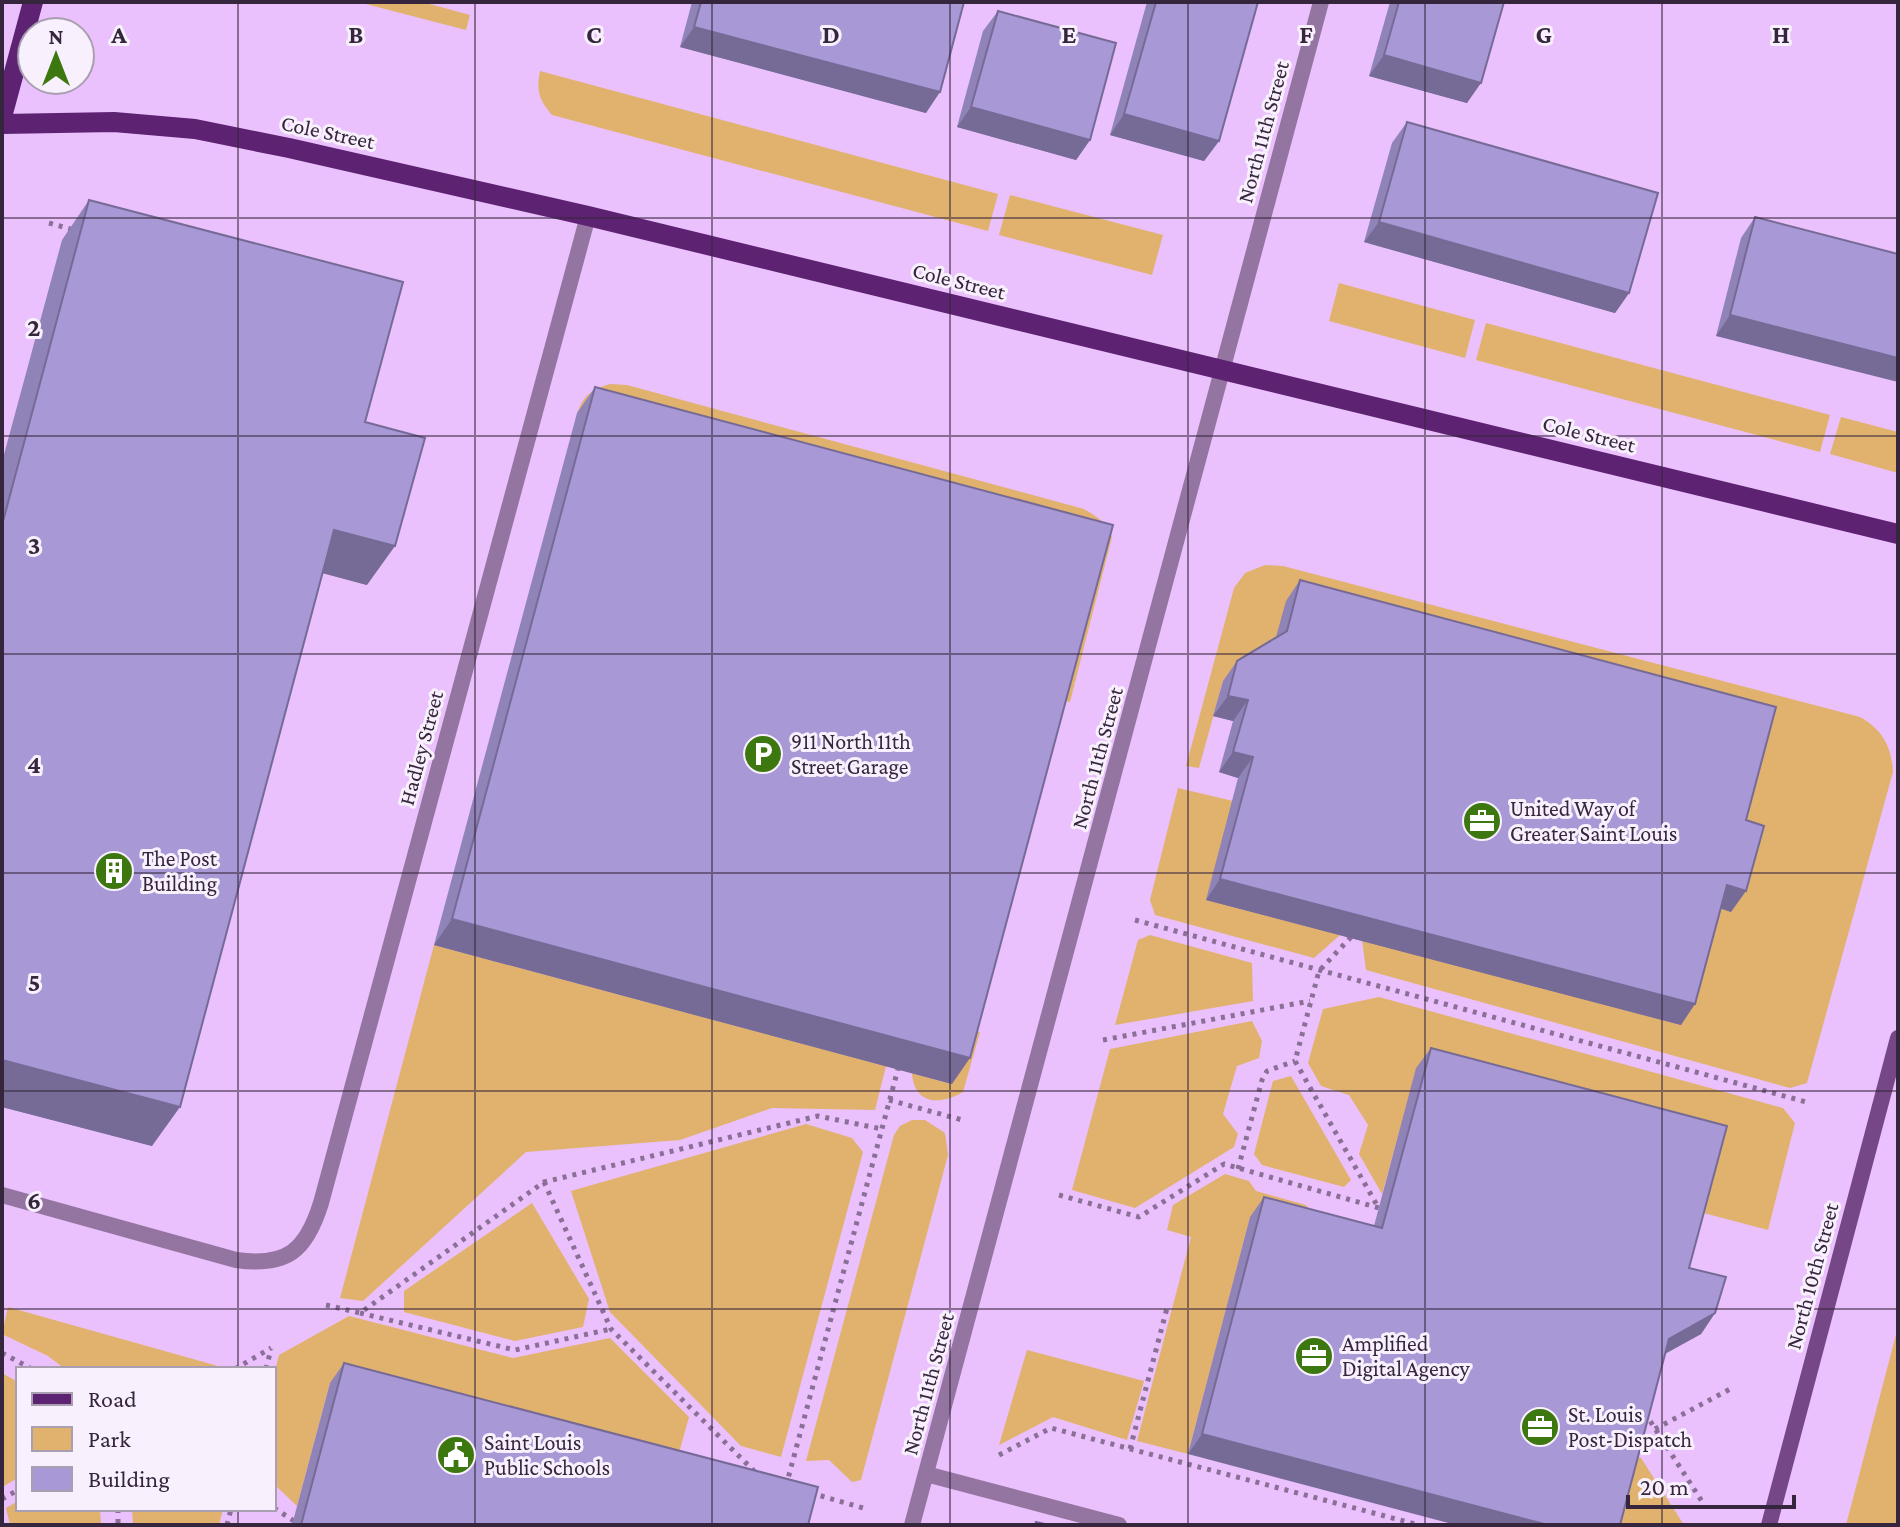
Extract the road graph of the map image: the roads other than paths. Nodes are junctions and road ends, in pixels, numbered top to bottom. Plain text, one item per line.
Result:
1 (33, 2) edge
2 (1321, 2) edge
3 (2, 117) edge
4 (2, 124) edge
5 (588, 216) junction
6 (1224, 370) junction
7 (1898, 534) edge
8 (1898, 1038) edge
9 (2, 1195) edge
10 (926, 1474) junction
11 (912, 1525) edge
12 (1119, 1525) edge
13 (1769, 1525) edge

1 - 3 main road
2 - 6 street, North 11th Street
4 - 5 main road, Cole Street
5 - 6 main road, Cole Street
5 - 9 street, Hadley Street
6 - 7 main road, Cole Street
6 - 10 street, North 11th Street
8 - 13 street, North 10th Street
10 - 11 street, North 11th Street
10 - 12 street

